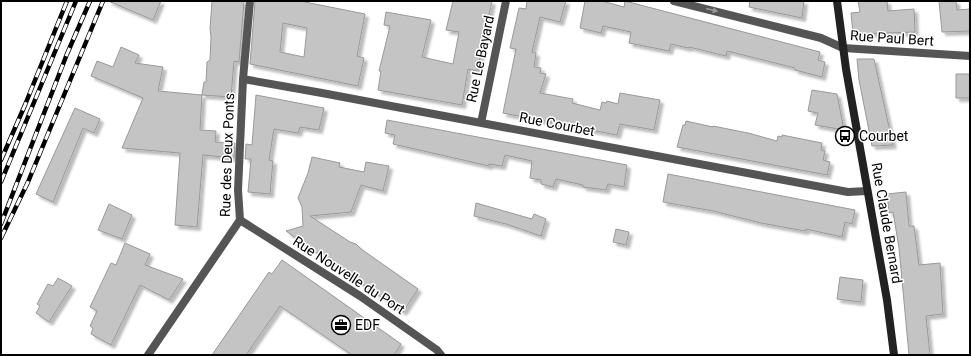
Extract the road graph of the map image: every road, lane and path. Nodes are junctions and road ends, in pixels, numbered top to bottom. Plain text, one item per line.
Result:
1 (250, 1) edge
2 (506, 1) edge
3 (674, 1) edge
4 (837, 1) edge
5 (843, 48) junction
6 (970, 56) edge
7 (243, 80) junction
8 (480, 123) junction
9 (867, 191) junction
10 (240, 220) junction
11 (148, 355) edge
12 (441, 355) edge
13 (894, 355) edge

1 - 7 street, Rue des Deux Ponts
2 - 8 street, Rue Le Bayard
3 -> 5 street, Rue Paul Bert
4 - 5 main road, Rue Claude Bernard
5 - 6 street, Rue Paul Bert
5 - 9 main road, Rue Claude Bernard
7 - 8 street, Rue Courbet
7 - 10 street, Rue des Deux Ponts
8 - 9 street, Rue Courbet
9 - 13 main road, Rue Claude Bernard
10 - 11 street, Rue des Deux Ponts
10 - 12 street, Rue Nouvelle du Port

